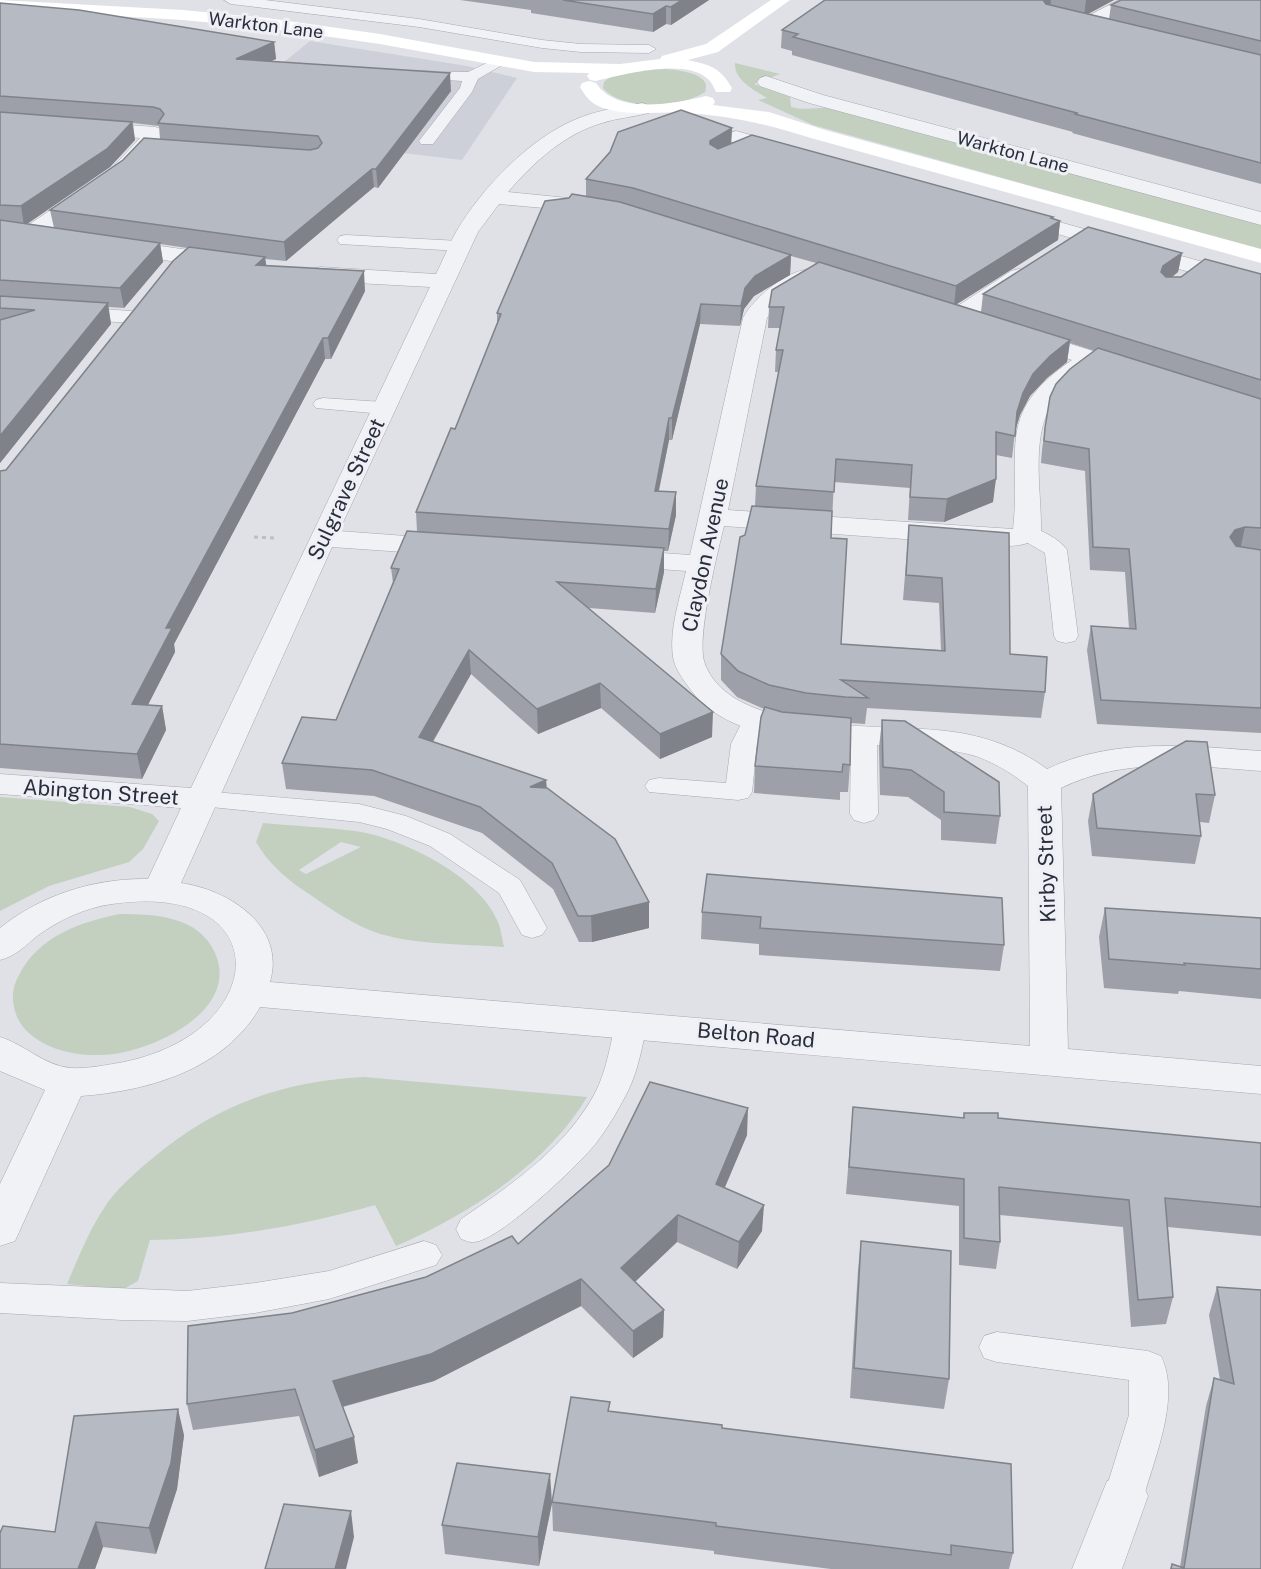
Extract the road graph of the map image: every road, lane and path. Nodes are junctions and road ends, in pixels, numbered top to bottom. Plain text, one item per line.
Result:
1 (231, 0) edge
2 (782, 0) edge
3 (1128, 0) edge
4 (1, 2) edge
5 (380, 18) junction
6 (1068, 19) edge
7 (1086, 24) junction
8 (1108, 29) edge
9 (352, 35) junction
10 (712, 48) junction
11 (652, 56) junction
12 (499, 61) junction
13 (534, 67) junction
14 (616, 68) junction
15 (400, 72) edge
16 (471, 77) junction
17 (717, 81) junction
18 (766, 82) dead end
19 (592, 92) junction
20 (685, 108) junction
21 (642, 109) junction
22 (769, 118) junction
23 (0, 121) edge
24 (581, 124) junction
25 (427, 141) dead end
26 (742, 143) edge
27 (141, 148) junction
28 (164, 150) edge
29 (800, 155) edge
30 (491, 198) junction
31 (609, 209) edge
32 (996, 210) edge
33 (1261, 219) edge
34 (1084, 235) junction
35 (63, 240) edge
36 (346, 240) dead end
37 (96, 244) edge
38 (460, 246) junction
39 (1064, 248) edge
40 (1261, 256) edge
41 (186, 257) junction
42 (243, 265) edge
43 (1035, 267) edge
44 (812, 270) edge
45 (299, 272) edge
46 (166, 274) edge
47 (1231, 277) edge
48 (443, 281) junction
49 (0, 308) edge
50 (131, 317) edge
51 (1091, 358) junction
52 (1148, 376) edge
53 (323, 404) dead end
54 (383, 408) junction
55 (712, 517) junction
56 (1027, 533) junction
57 (254, 537) dead end
58 (275, 538) dead end
59 (322, 538) junction
60 (467, 548) edge
61 (596, 557) edge
62 (702, 564) junction
63 (1066, 636) dead end
64 (755, 719) junction
65 (864, 735) junction
66 (1261, 761) edge
67 (1044, 783) junction
68 (0, 784) edge
69 (659, 786) dead end
70 (201, 799) junction
71 (864, 814) dead end
72 (160, 891) junction
73 (532, 928) dead end
74 (0, 948) edge
75 (251, 993) junction
76 (631, 1025) junction
77 (0, 1051) edge
78 (1049, 1060) junction
79 (1261, 1080) edge
80 (68, 1082) junction
81 (0, 1229) edge
82 (473, 1229) dead end
83 (424, 1255) dead end
84 (0, 1298) edge
85 (997, 1347) dead end
86 (1124, 1496) joint
87 (1097, 1569) edge

1 - 5 lane, Warkton Lane
2 - 10 street
3 - 7 street
4 - 9 street, Warkton Lane
5 - 9 lane, Warkton Lane
5 - 11 lane, Warkton Lane
6 - 7 street
7 - 8 street
9 - 12 street, Warkton Lane
10 - 11 street
10 - 17 street
11 - 14 street, Warkton Lane
11 - 17 street, Warkton Lane
12 - 13 street, Warkton Lane
12 - 16 lane
13 - 14 street, Warkton Lane
13 - 19 street, Warkton Lane
14 - 19 street
15 - 16 lane
16 - 25 lane
17 - 20 street
17 - 22 street, Warkton Lane
18 - 33 street, Warkton Lane
19 - 21 street, Warkton Lane
19 - 24 street, Sulgrave Street
20 - 21 street, Warkton Lane
20 - 22 street, Warkton Lane
21 - 24 street, Sulgrave Street
22 - 40 street, Warkton Lane
23 - 27 street
24 - 30 street, Sulgrave Street
26 - 29 street
27 - 28 street
27 - 35 street
30 - 31 street
30 - 38 street, Sulgrave Street
32 - 34 street
34 - 39 street
34 - 47 street
36 - 38 lane
37 - 41 street
38 - 48 street, Sulgrave Street
41 - 42 street
41 - 46 street
43 - 51 street
44 - 55 street, Claydon Avenue
45 - 48 street
48 - 54 street, Sulgrave Street
49 - 50 lane
51 - 52 street
51 - 56 street
53 - 54 lane
54 - 59 street, Sulgrave Street
55 - 56 street
55 - 62 street, Claydon Avenue
56 - 63 lane
57 - 58 path
59 - 60 street
59 - 70 street, Sulgrave Street
61 - 62 street
62 - 64 street, Claydon Avenue
64 - 65 street, Claydon Avenue
64 - 69 lane
65 - 67 street, Claydon Avenue
65 - 71 lane
66 - 67 street, Kirby Street
67 - 78 street, Kirby Street
68 - 70 street, Abington Street
70 - 72 street, Sulgrave Street
70 - 73 lane
72 - 74 street
72 - 75 street
75 - 76 street, Belton Road
75 - 80 street
76 - 78 street, Belton Road
76 - 82 lane
77 - 80 street
78 - 79 street, Belton Road
80 - 81 street
83 - 84 lane
85 - 86 lane
86 - 87 street

